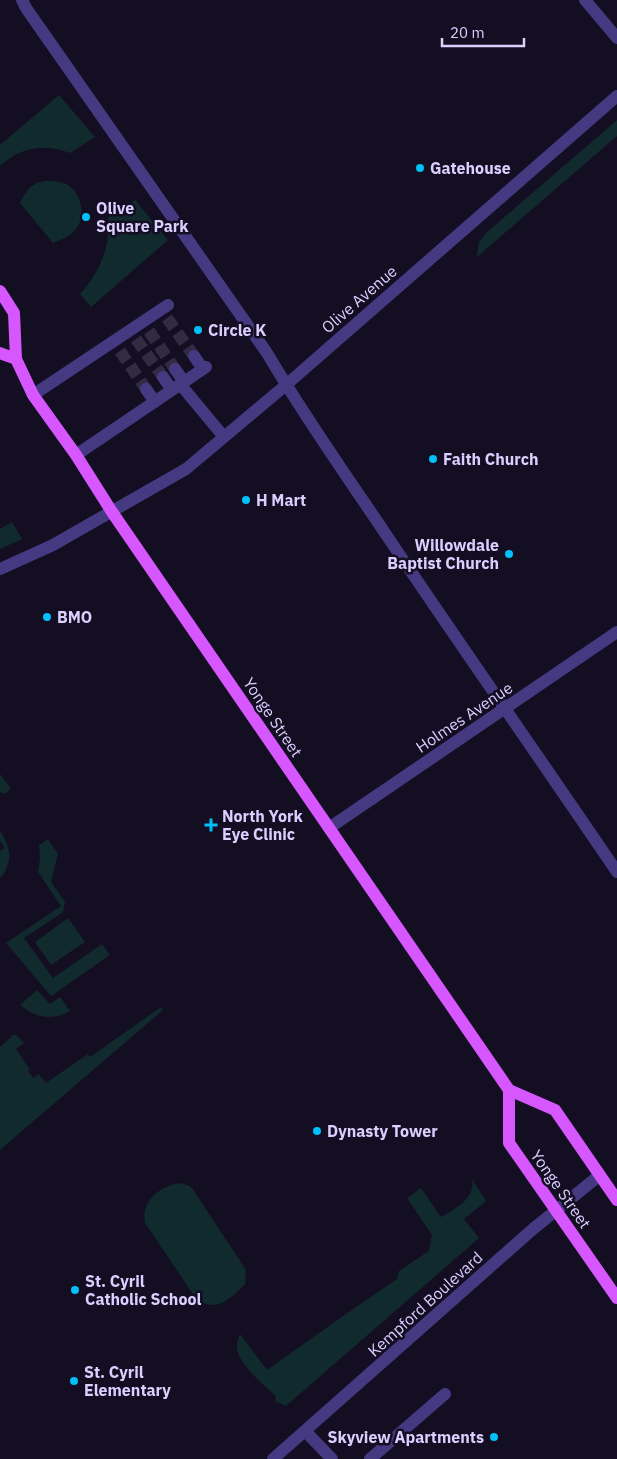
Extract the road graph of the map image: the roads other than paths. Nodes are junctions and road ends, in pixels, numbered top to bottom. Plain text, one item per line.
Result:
1 (22, 0) edge
2 (585, 0) edge
3 (617, 38) edge
4 (617, 96) edge
5 (0, 291) edge
6 (166, 311) dead end
7 (0, 353) edge
8 (194, 356) tunnel mouth
9 (16, 359) junction
10 (175, 369) tunnel mouth
11 (163, 377) tunnel mouth
12 (179, 385) junction
13 (286, 385) junction
14 (146, 389) tunnel mouth
15 (33, 396) junction
16 (155, 402) junction
17 (224, 437) junction
18 (76, 455) junction
19 (112, 512) junction
20 (0, 569) edge
21 (617, 632) edge
22 (505, 709) junction
23 (329, 828) junction
24 (617, 872) edge
25 (509, 1090) junction
26 (600, 1175) junction
27 (617, 1200) edge
28 (556, 1211) junction
29 (617, 1298) edge
30 (445, 1394) dead end
31 (305, 1431) junction
32 (273, 1459) edge
33 (332, 1459) edge
34 (370, 1459) edge

1 - 13 street
2 - 3 street
4 - 13 street, Olive Avenue
5 - 9 main road, Yonge Street
6 - 15 street
7 - 9 main road
8 - 12 street
9 - 15 main road, Yonge Street
10 - 12 street
11 - 12 street
12 - 16 street
12 - 17 street
13 - 17 street, Olive Avenue
13 - 22 street
14 - 16 street
15 - 18 main road, Yonge Street
16 - 18 street
17 - 19 street, Olive Avenue
18 - 19 main road, Yonge Street
19 - 20 street, Olive Avenue
19 - 23 main road, Yonge Street
21 - 22 street, Holmes Avenue
22 - 23 street, Holmes Avenue
22 - 24 street
23 - 25 main road, Yonge Street
25 - 26 main road
25 - 28 main road, Yonge Street
26 - 27 main road
26 - 28 street, Kempford Boulevard
28 - 29 main road, Yonge Street
28 - 31 street, Kempford Boulevard
30 - 34 street
31 - 32 street, Kempford Boulevard
31 - 33 street

